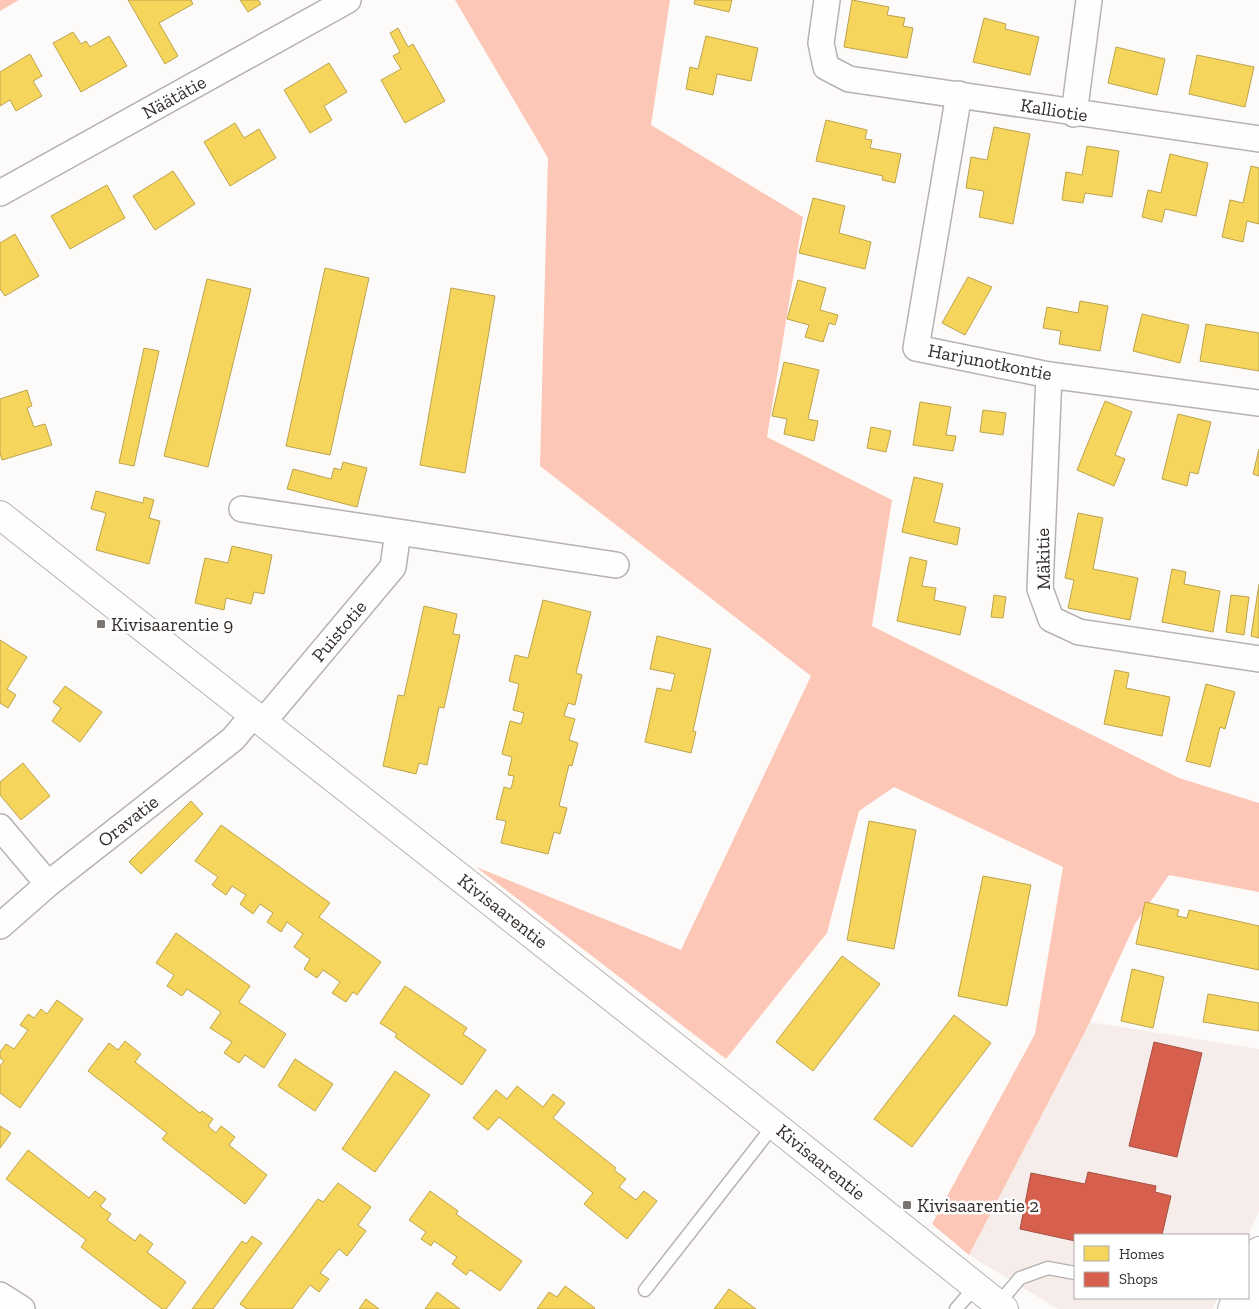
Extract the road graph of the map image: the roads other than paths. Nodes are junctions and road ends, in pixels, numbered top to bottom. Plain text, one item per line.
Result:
1 (348, 0) edge
2 (827, 0) edge
3 (1089, 0) edge
4 (958, 94) junction
5 (1074, 114) junction
6 (1259, 139) edge
7 (0, 193) edge
8 (1049, 375) junction
9 (1259, 402) edge
10 (242, 509) dead end
11 (0, 516) edge
12 (398, 532) junction
13 (616, 565) dead end
14 (1259, 659) edge
15 (259, 718) junction
16 (0, 827) edge
17 (48, 884) junction
18 (0, 926) edge
19 (774, 1125) junction
20 (1259, 1251) edge
21 (1074, 1273) edge
22 (1249, 1273) edge
23 (975, 1286) junction
24 (1259, 1288) edge
25 (645, 1290) dead end
26 (0, 1295) edge
27 (1001, 1307) edge
28 (22, 1309) edge
29 (956, 1309) edge
30 (1255, 1309) edge

1 - 7 street, Näätätie
2 - 4 street, Kalliotie
3 - 5 street
4 - 5 street, Kalliotie
4 - 8 street, Harjunotkontie
5 - 6 street, Kalliotie
8 - 9 street, Harjunotkontie
8 - 14 street, Mäkitie
10 - 12 street
11 - 15 street, Kivisaarentie
12 - 13 street
12 - 15 street, Puistotie
15 - 17 street, Oravatie
15 - 19 street, Kivisaarentie
16 - 17 street
17 - 18 street, Oravatie
19 - 23 street, Kivisaarentie
19 - 25 lane
20 - 22 street
21 - 27 lane
23 - 27 street, Kivisaarentie
23 - 29 lane
24 - 30 street
26 - 28 street

